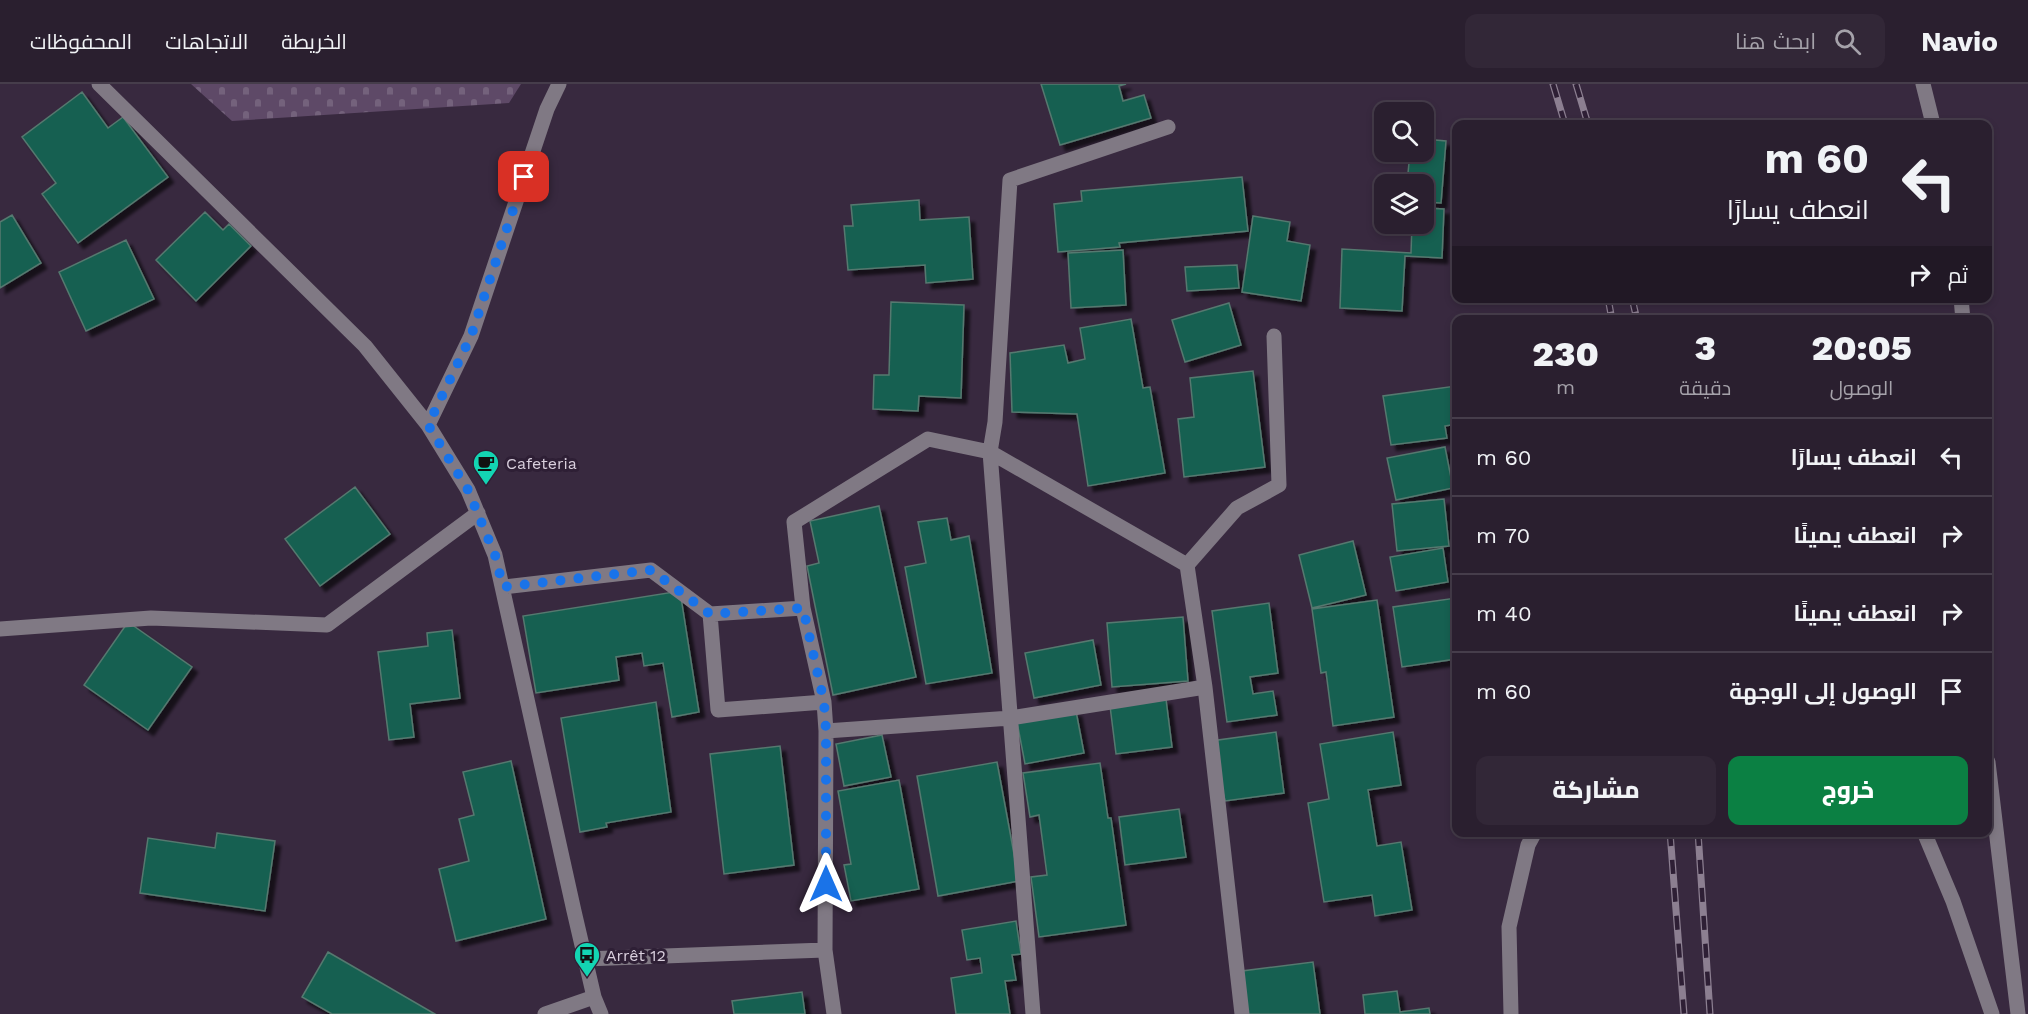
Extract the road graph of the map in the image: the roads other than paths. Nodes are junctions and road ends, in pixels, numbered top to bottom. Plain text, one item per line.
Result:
1 (99, 84) edge
2 (559, 84) edge
3 (1923, 84) edge
4 (1932, 120) edge
5 (1168, 127) dead end
6 (1274, 336) dead end
7 (428, 425) junction
8 (990, 452) junction
9 (478, 513) junction
10 (1187, 565) junction
11 (503, 587) junction
12 (803, 608) junction
13 (710, 614) junction
14 (0, 629) edge
15 (1205, 687) junction
16 (824, 702) junction
17 (1011, 718) junction
18 (826, 731) junction
19 (1992, 796) edge
20 (1532, 837) edge
21 (1926, 837) edge
22 (825, 950) junction
23 (585, 959) junction
24 (594, 997) junction
25 (545, 1014) edge
26 (601, 1014) edge
27 (834, 1014) edge
28 (1033, 1014) edge
29 (1242, 1014) edge
30 (1511, 1014) edge
31 (1992, 1014) edge
32 (2018, 1014) edge

1 - 7 street
2 - 7 street
3 - 4 street
5 - 8 street
6 - 10 street
7 - 9 street
8 - 10 street
8 - 12 street
8 - 17 street
9 - 11 street
9 - 14 street
10 - 15 street
11 - 13 street
11 - 23 street
12 - 13 street
12 - 16 street
13 - 16 street
15 - 17 street
15 - 29 street
16 - 18 street
17 - 18 street
17 - 28 street
18 - 22 street
19 - 32 street
20 - 30 street
21 - 31 street
22 - 23 street
22 - 27 street
23 - 24 street
24 - 25 street
24 - 26 street

